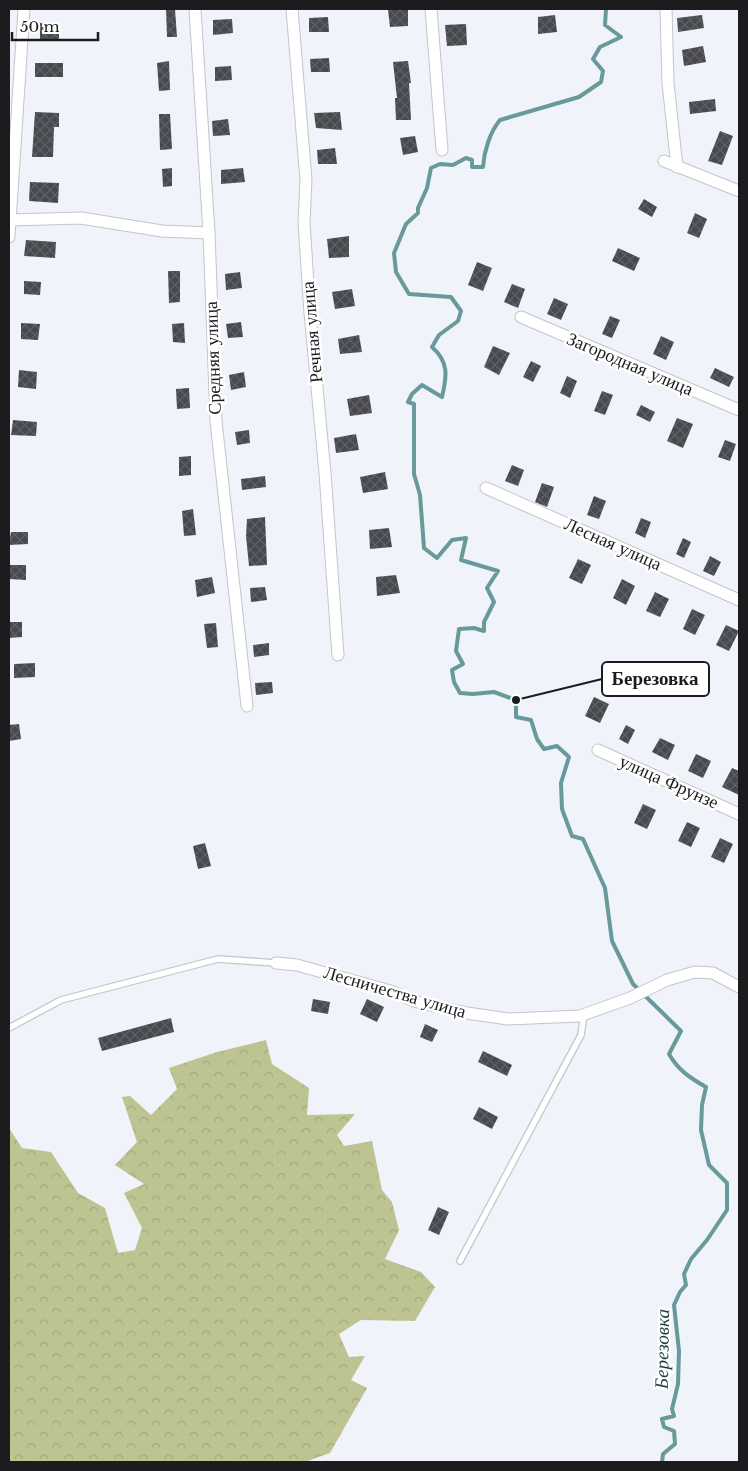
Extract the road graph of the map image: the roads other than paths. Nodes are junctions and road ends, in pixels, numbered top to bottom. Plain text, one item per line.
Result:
1 (24, 9) edge
2 (195, 9) edge
3 (292, 9) edge
4 (431, 9) edge
5 (666, 9) edge
6 (442, 150) dead end
7 (664, 161) dead end
8 (677, 166) junction
9 (739, 192) edge
10 (10, 220) edge
11 (208, 233) junction
12 (9, 237) edge
13 (521, 317) dead end
14 (739, 410) edge
15 (486, 488) dead end
16 (739, 600) edge
17 (338, 655) dead end
18 (247, 706) dead end
19 (598, 750) dead end
20 (739, 814) edge
21 (276, 963) joint
22 (739, 987) edge
23 (584, 1015) junction
24 (9, 1028) edge
25 (460, 1261) dead end

1 - 10 street
2 - 11 street, Средняя улица
3 - 17 street, Речная улица
4 - 6 street
5 - 8 street
7 - 8 street
8 - 9 street
10 - 11 street
10 - 12 street
11 - 18 street, Средняя улица
13 - 14 street, Загородная улица
15 - 16 street, Лесная улица
19 - 20 street, улица Фрунзе
21 - 23 street, Лесничества улица
21 - 24 lane
22 - 23 street, Лесничества улица
23 - 25 lane

